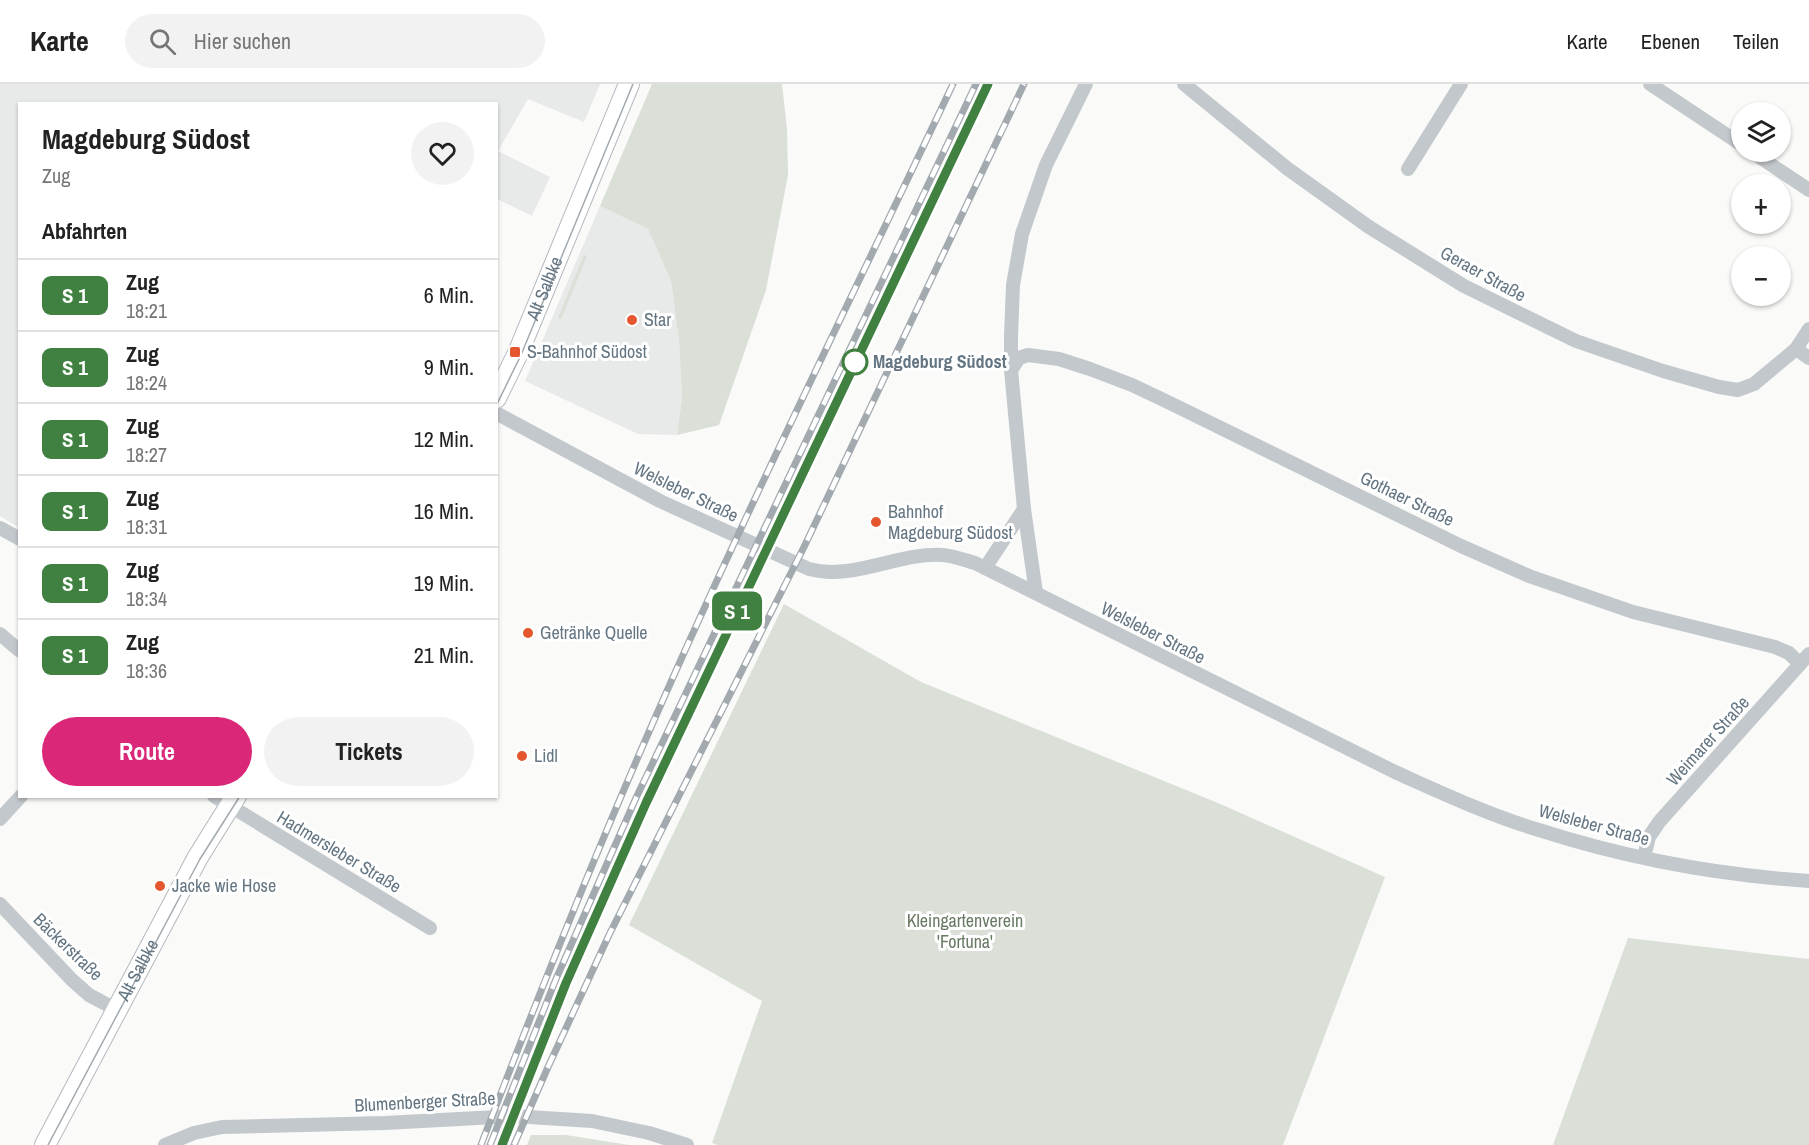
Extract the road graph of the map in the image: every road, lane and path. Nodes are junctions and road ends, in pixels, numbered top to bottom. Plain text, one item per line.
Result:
1 (629, 84) edge
2 (1086, 84) edge
3 (1184, 84) edge
4 (1461, 84) edge
5 (1650, 84) edge
6 (1731, 137) edge
7 (1767, 162) edge
8 (1408, 169) dead end
9 (1809, 190) edge
10 (1809, 329) edge
11 (1796, 349) junction
12 (1809, 358) edge
13 (1011, 370) junction
14 (498, 394) edge
15 (498, 414) edge
16 (1024, 509) junction
17 (0, 528) edge
18 (18, 538) edge
19 (985, 568) junction
20 (1036, 593) junction
21 (0, 634) edge
22 (18, 649) edge
23 (1804, 659) edge
24 (19, 798) edge
25 (226, 800) edge
26 (0, 819) edge
27 (1644, 857) junction
28 (1809, 881) edge
29 (0, 904) edge
30 (430, 928) dead end
31 (117, 1010) junction
32 (45, 1145) edge
33 (165, 1145) edge
34 (687, 1145) edge

1 - 14 main road, Alt Salbke
2 - 13 street
3 - 11 street, Geraer Straße
4 - 8 street
5 - 6 street
7 - 9 street
10 - 11 street, Geraer Straße
11 - 12 street
13 - 16 street
13 - 23 street, Gothaer Straße
15 - 19 street, Welsleber Straße
16 - 19 street
16 - 20 street
17 - 18 street
19 - 20 street, Welsleber Straße
20 - 27 street, Welsleber Straße
21 - 22 street
23 - 27 street, Weimarer Straße
24 - 26 street
25 - 30 street, Hadmersleber Straße
25 - 31 main road, Alt Salbke
27 - 28 street, Welsleber Straße
29 - 31 street, Bäckerstraße
31 - 32 main road, Alt Salbke
33 - 34 street, Blumenberger Straße

